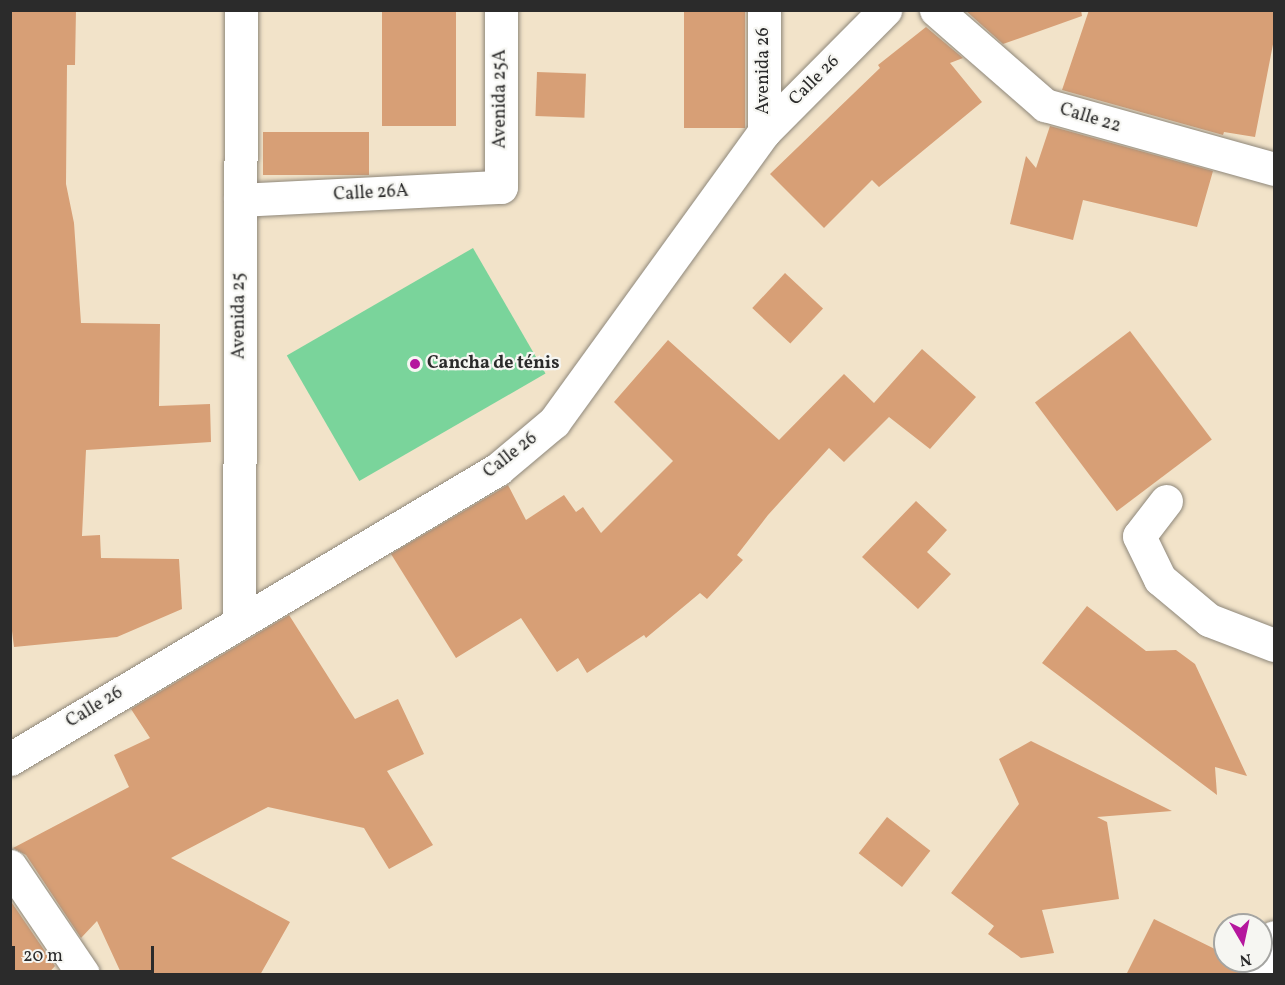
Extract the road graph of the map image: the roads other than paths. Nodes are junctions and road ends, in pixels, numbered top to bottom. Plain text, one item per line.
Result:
1 (241, 10) edge
2 (501, 10) edge
3 (764, 10) edge
4 (885, 10) edge
5 (936, 10) edge
6 (764, 132) junction
7 (1275, 169) edge
8 (501, 187) joint
9 (240, 200) junction
10 (1166, 501) dead end
11 (239, 621) junction
12 (1275, 645) edge
13 (10, 759) edge
14 (10, 866) edge
15 (1275, 937) edge
16 (83, 975) edge
17 (1258, 975) edge

1 - 9 street, Avenida 25
2 - 8 street, Avenida 25A
3 - 6 street, Avenida 26
4 - 6 street, Calle 26
5 - 7 street, Calle 22
6 - 11 street, Calle 26
8 - 9 street, Calle 26A
9 - 11 street, Avenida 25
10 - 12 street
11 - 13 street, Calle 26
14 - 16 street
15 - 17 street

